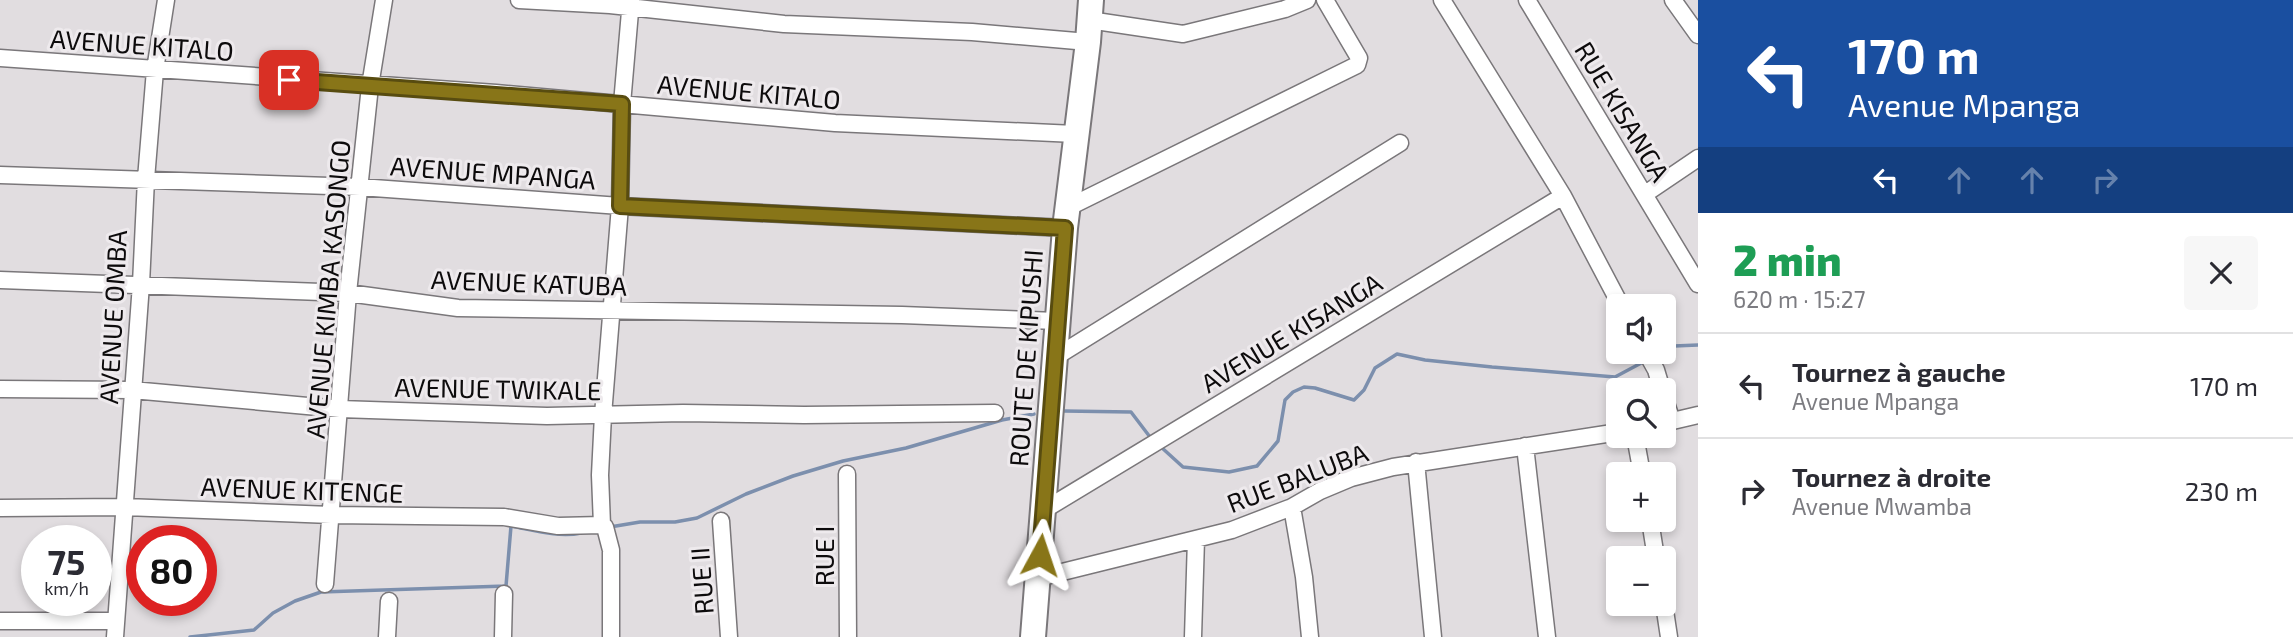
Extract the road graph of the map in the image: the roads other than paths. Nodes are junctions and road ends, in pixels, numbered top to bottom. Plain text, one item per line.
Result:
1 (166, 0) edge
2 (384, 0) edge
3 (519, 0) edge
4 (1307, 0) edge
5 (1325, 0) edge
6 (1442, 0) edge
7 (1527, 0) edge
8 (1673, 0) edge
9 (631, 4) edge
10 (1090, 21) edge
11 (1698, 35) edge
12 (0, 58) edge
13 (155, 70) junction
14 (370, 86) junction
15 (622, 104) junction
16 (1075, 134) junction
17 (1400, 143) dead end
18 (1698, 158) edge
19 (0, 175) edge
20 (146, 179) junction
21 (360, 187) junction
22 (1645, 194) junction
23 (1563, 196) junction
24 (620, 206) junction
25 (1066, 218) junction
26 (0, 280) edge
27 (141, 284) junction
28 (1698, 284) edge
29 (348, 293) junction
30 (1615, 294) edge
31 (611, 310) junction
32 (1057, 321) junction
33 (1054, 358) junction
34 (0, 389) edge
35 (132, 390) junction
36 (341, 409) junction
37 (995, 413) dead end
38 (603, 415) junction
39 (1698, 415) edge
40 (1676, 420) edge
41 (1606, 434) edge
42 (1525, 446) junction
43 (1416, 462) junction
44 (848, 474) dead end
45 (1292, 507) junction
46 (0, 508) edge
47 (125, 508) junction
48 (1044, 510) junction
49 (331, 515) junction
50 (721, 521) dead end
51 (604, 526) junction
52 (1196, 539) junction
53 (1038, 578) junction
54 (325, 584) dead end
55 (504, 594) dead end
56 (389, 601) dead end
57 (1666, 616) edge
58 (0, 621) edge
59 (115, 629) edge
60 (387, 637) edge
61 (503, 637) edge
62 (611, 637) edge
63 (729, 637) edge
64 (848, 637) edge
65 (1033, 637) edge
66 (1193, 637) edge
67 (1310, 637) edge
68 (1433, 637) edge
69 (1547, 637) edge
70 (1669, 637) edge

1 - 13 street, AVENUE OMBA
2 - 14 street, AVENUE KIMBA KASONGO
3 - 9 street
4 - 10 street
5 - 25 street
6 - 23 street
7 - 22 street, RUE KISANGA
8 - 11 street
9 - 10 street
9 - 15 street
10 - 16 highway, ROUTE DE KIPUSHI
12 - 13 street, AVENUE KITALO
13 - 14 street, AVENUE KITALO
13 - 20 street, AVENUE OMBA
14 - 15 street, AVENUE KITALO
14 - 21 street, AVENUE KIMBA KASONGO
15 - 16 street, AVENUE KITALO
15 - 24 street
16 - 25 highway, ROUTE DE KIPUSHI
17 - 33 street
18 - 22 street
19 - 20 street, AVENUE MPANGA
20 - 21 street, AVENUE MPANGA
20 - 27 street, AVENUE OMBA
21 - 24 street, AVENUE MPANGA
21 - 29 street, AVENUE KIMBA KASONGO
22 - 28 street, RUE KISANGA
23 - 30 street
23 - 48 street, AVENUE KISANGA
24 - 25 street, AVENUE MPANGA
24 - 31 street
25 - 32 highway, ROUTE DE KIPUSHI
26 - 27 street, AVENUE KATUBA
27 - 29 street, AVENUE KATUBA
27 - 35 street, AVENUE OMBA
29 - 31 street, AVENUE KATUBA
29 - 36 street, AVENUE KIMBA KASONGO
31 - 32 street, AVENUE KATUBA
31 - 38 street
32 - 33 highway, ROUTE DE KIPUSHI
33 - 48 highway, ROUTE DE KIPUSHI
34 - 35 street, AVENUE TWIKALE
35 - 36 street, AVENUE TWIKALE
35 - 47 street, AVENUE OMBA
36 - 38 street, AVENUE TWIKALE
36 - 49 street, AVENUE KIMBA KASONGO
37 - 38 street, AVENUE TWIKALE
38 - 51 street
39 - 40 street
41 - 42 street, RUE BALUBA
42 - 43 street, RUE BALUBA
42 - 69 street
43 - 45 street, RUE BALUBA
43 - 68 street
44 - 64 street, RUE I
45 - 52 street, RUE BALUBA
45 - 67 street
46 - 47 street, AVENUE KITENGE
47 - 49 street, AVENUE KITENGE
47 - 59 street, AVENUE OMBA
48 - 53 highway, ROUTE DE KIPUSHI
49 - 51 street, AVENUE KITENGE
49 - 54 street, AVENUE KIMBA KASONGO
50 - 63 street, RUE II
51 - 62 street
52 - 53 street, RUE BALUBA
52 - 66 street
53 - 65 highway, ROUTE DE KIPUSHI
55 - 61 street
56 - 60 street
57 - 70 street
58 - 59 street

